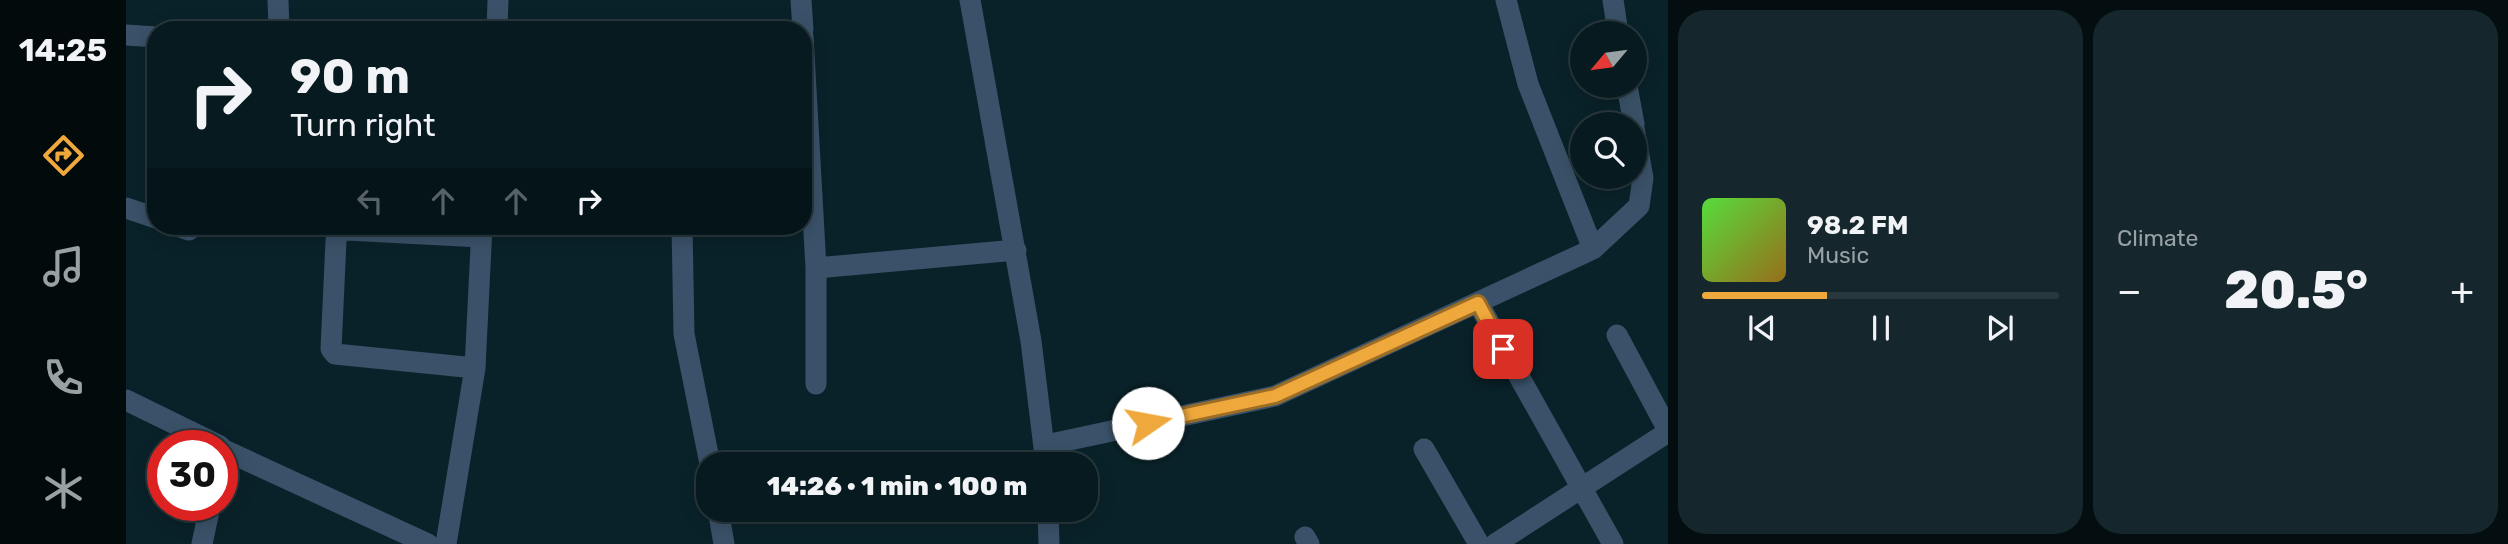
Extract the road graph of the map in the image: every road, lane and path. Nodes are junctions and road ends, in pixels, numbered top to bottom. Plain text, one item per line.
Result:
1 (278, 0) edge
2 (498, 0) edge
3 (801, 0) edge
4 (970, 0) edge
5 (1506, 0) edge
6 (1613, 0) edge
7 (279, 21) edge
8 (497, 21) edge
9 (802, 21) edge
10 (1616, 21) edge
11 (126, 35) edge
12 (147, 36) edge
13 (1641, 189) edge
14 (812, 197) edge
15 (126, 208) edge
16 (147, 215) edge
17 (337, 235) edge
18 (481, 235) edge
19 (682, 235) edge
20 (1593, 249) junction
21 (1016, 250) junction
22 (816, 268) junction
23 (1478, 303) junction
24 (1617, 335) dead end
25 (475, 368) junction
26 (816, 384) dead end
27 (126, 400) edge
28 (186, 430) edge
29 (1668, 431) edge
30 (1424, 449) dead end
31 (708, 452) edge
32 (1046, 452) edge
33 (1054, 452) edge
34 (238, 455) edge
35 (1580, 488) junction
36 (207, 521) edge
37 (720, 522) edge
38 (1048, 522) edge
39 (202, 544) edge
40 (428, 544) edge
41 (446, 544) edge
42 (724, 544) edge
43 (1049, 544) edge
44 (1479, 544) edge
45 (1495, 544) edge
46 (1613, 544) edge

1 - 7 street
2 - 8 street
3 - 9 street
4 - 21 street
5 - 20 street
6 - 10 street
11 - 12 street
13 - 20 street
14 - 22 street
15 - 16 street
17 - 25 street
18 - 25 street
19 - 31 street
20 - 23 street
21 - 22 street
21 - 32 street
22 - 26 street
23 - 33 street
23 - 35 street
24 - 29 street
25 - 41 street
27 - 28 street
29 - 35 street
30 - 44 street
34 - 40 street
35 - 45 street
35 - 46 street
36 - 39 street
37 - 42 street
38 - 43 street

